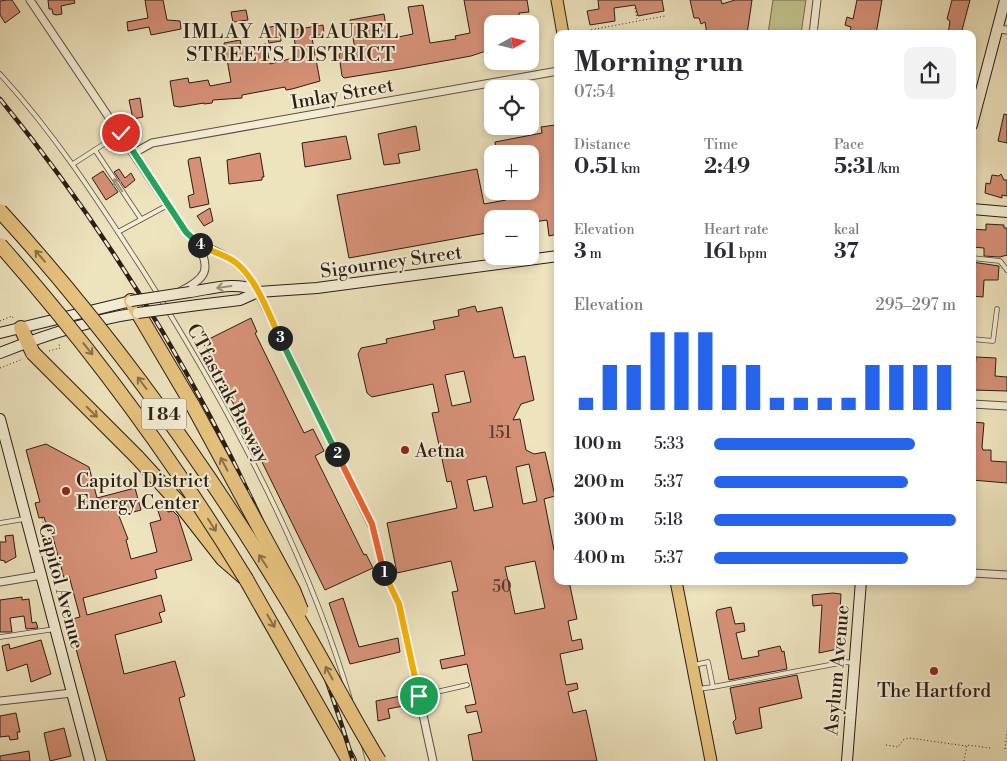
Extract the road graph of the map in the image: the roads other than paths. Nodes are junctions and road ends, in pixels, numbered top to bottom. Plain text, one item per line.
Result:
1 (30, 0) edge
2 (557, 0) edge
3 (817, 0) edge
4 (1005, 0) edge
5 (1002, 29) edge
6 (568, 30) edge
7 (813, 30) edge
8 (554, 72) edge
9 (0, 74) edge
10 (976, 112) edge
11 (121, 133) junction
12 (95, 150) junction
13 (134, 153) junction
14 (73, 164) junction
15 (168, 205) junction
16 (976, 209) edge
17 (0, 211) edge
18 (1007, 212) edge
19 (141, 219) junction
20 (118, 232) junction
21 (197, 243) junction
22 (0, 245) edge
23 (554, 257) edge
24 (976, 258) edge
25 (1007, 270) edge
26 (188, 290) junction
27 (258, 292) junction
28 (134, 307) junction
29 (996, 310) dead end
30 (18, 324) junction
31 (0, 333) edge
32 (976, 339) edge
33 (27, 342) junction
34 (0, 353) edge
35 (976, 404) edge
36 (1007, 406) edge
37 (0, 419) edge
38 (2, 446) edge
39 (27, 519) junction
40 (0, 524) edge
41 (976, 573) edge
42 (42, 575) junction
43 (1007, 575) edge
44 (246, 579) junction
45 (0, 582) edge
46 (677, 585) edge
47 (862, 585) edge
48 (55, 629) junction
49 (306, 632) junction
50 (0, 637) edge
51 (854, 663) junction
52 (692, 666) junction
53 (467, 685) dead end
54 (713, 687) junction
55 (697, 689) junction
56 (72, 693) junction
57 (419, 696) junction
58 (0, 701) edge
59 (90, 761) edge
60 (349, 761) edge
61 (368, 761) edge
62 (379, 761) edge
63 (433, 761) edge
64 (711, 761) edge
65 (846, 761) edge

1 - 11 street
2 - 6 main road
3 - 7 street
4 - 5 main road
5 - 10 main road
8 - 13 street, Imlay Street
9 - 14 lane, CTfastrak Busway
11 - 12 lane
11 - 13 street
12 - 14 lane
19 -> 12 lane
13 - 15 street
14 - 20 lane, CTfastrak Busway
15 - 19 lane
15 - 21 street
16 - 18 main road
49 -> 17 highway, I 84, bridge
19 - 20 lane
20 - 61 lane, CTfastrak Busway
21 - 26 street
21 - 27 street
22 -> 44 highway, I 84, bridge
23 - 27 main road, Sigourney Street
24 - 25 lane
27 -> 26 main road, Sigourney Street
26 - 28 main road, Sigourney Street, bridge
27 - 28 main road, Sigourney Street, bridge
27 - 57 street
28 - 30 main road, Sigourney Street, bridge
28 - 33 main road, Sigourney Street, bridge
49 -> 28 highway, bridge
29 - 32 lane
30 - 31 main road, Sigourney Street
30 - 33 highway
33 - 34 main road, Sigourney Street
33 -> 44 highway, bridge
35 - 36 street
37 - 38 main road, Capitol Avenue
38 - 39 main road, Capitol Avenue
39 - 40 lane
39 - 42 main road, Capitol Avenue
41 - 43 street
42 - 45 street
42 - 48 main road, Capitol Avenue
44 -> 60 highway, I 84
46 - 52 main road
47 - 51 main road, Asylum Avenue
48 - 50 lane
48 - 56 main road, Capitol Avenue
62 -> 49 highway, I 84, bridge
51 - 54 lane
51 - 65 main road, Asylum Avenue
52 - 54 lane
52 - 55 main road
53 - 57 lane
54 - 55 lane
55 - 64 main road
56 - 58 street
56 - 59 main road, Capitol Avenue
57 - 63 street

